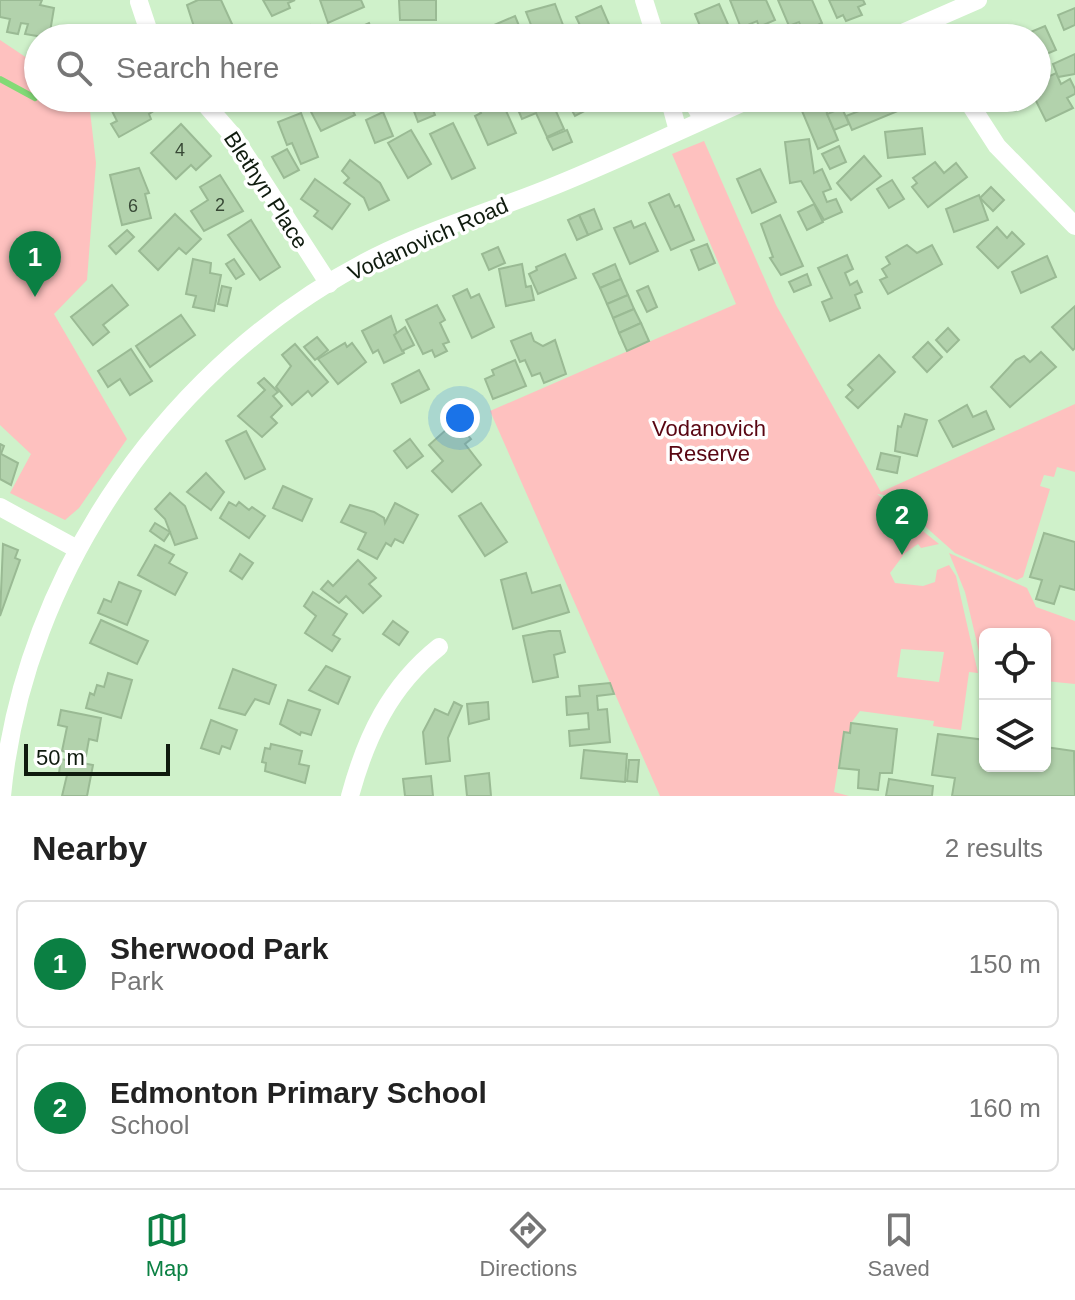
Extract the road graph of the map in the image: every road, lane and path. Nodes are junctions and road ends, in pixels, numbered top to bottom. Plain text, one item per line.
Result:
1 (644, 0) edge
2 (978, 0) edge
3 (139, 2) edge
4 (146, 24) edge
5 (652, 24) edge
6 (942, 24) edge
7 (212, 112) edge
8 (673, 112) edge
9 (699, 112) edge
10 (720, 112) edge
11 (975, 112) edge
12 (703, 119) junction
13 (678, 131) junction
14 (1075, 226) edge
15 (329, 284) junction
16 (0, 507) edge
17 (77, 549) junction
18 (439, 647) dead end
19 (2, 796) edge
20 (350, 796) edge

1 - 5 street
2 - 6 street
3 - 4 street
7 - 15 street, Blethyn Place
8 - 13 street
9 - 12 street
10 - 12 street, Vodanovich Road
11 - 14 street
12 - 13 street, Vodanovich Road
13 - 15 street, Vodanovich Road
15 - 17 street, Vodanovich Road
16 - 17 street
17 - 19 street, Vodanovich Road
18 - 20 street

